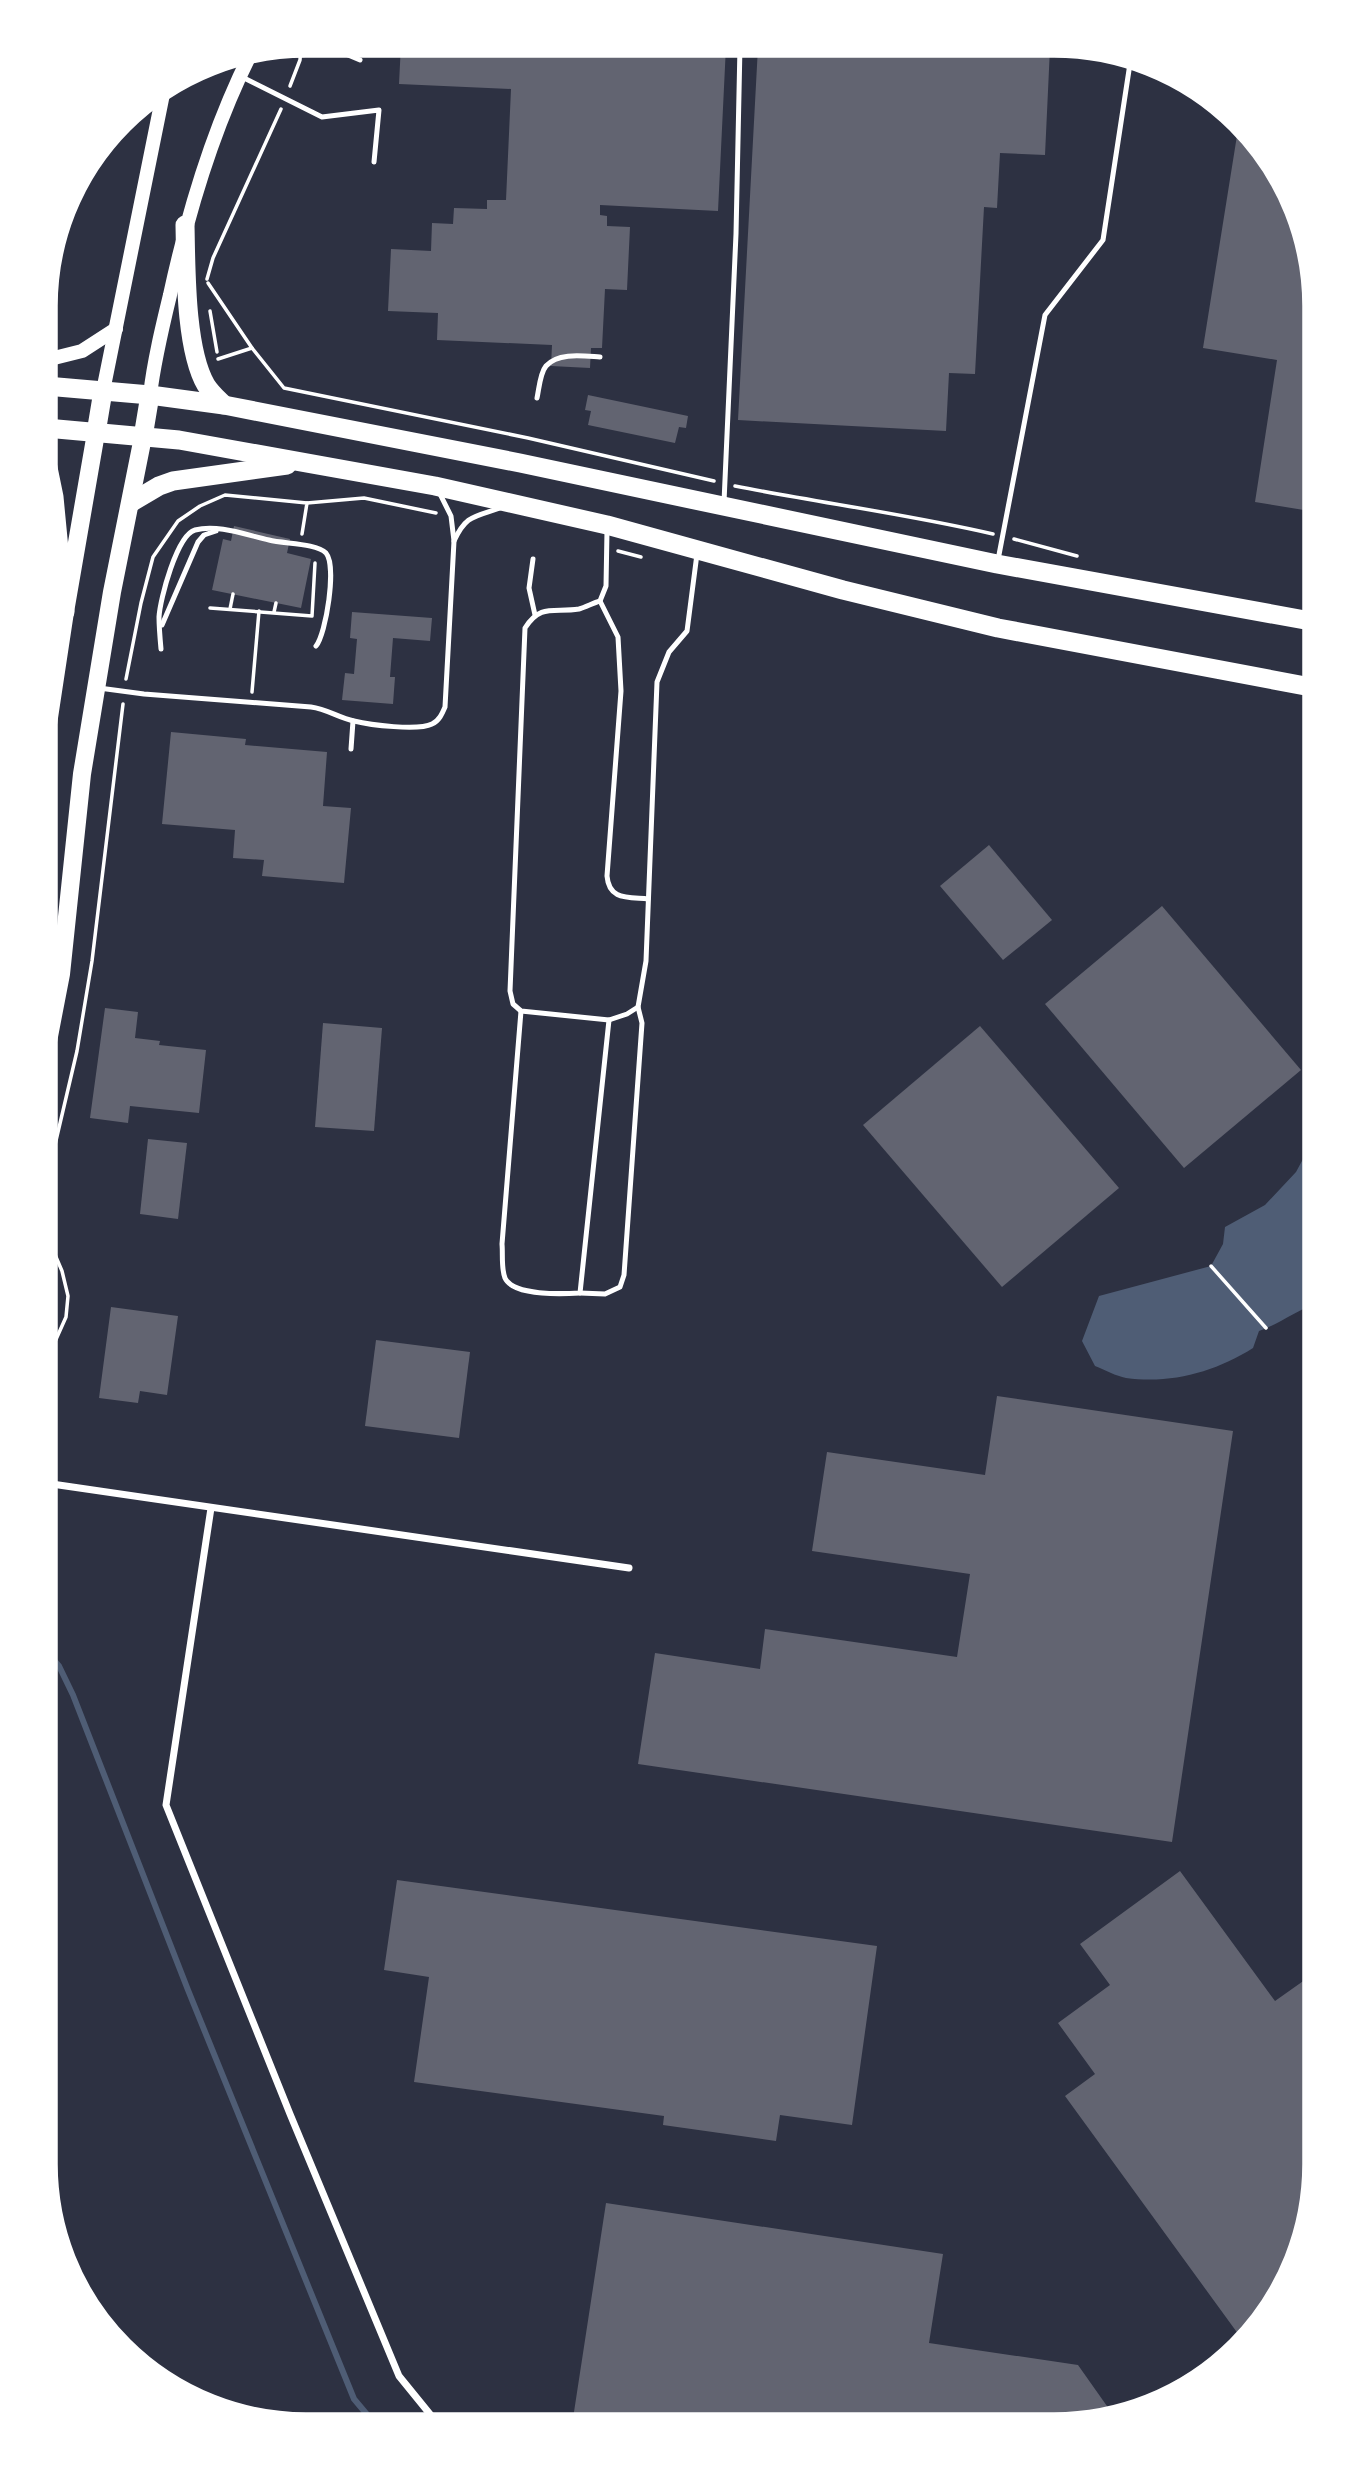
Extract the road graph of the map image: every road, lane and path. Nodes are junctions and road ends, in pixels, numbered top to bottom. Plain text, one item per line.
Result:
1 (740, 56) edge
2 (300, 57) edge
3 (353, 57) edge
4 (360, 60) dead end
5 (245, 64) edge
6 (1128, 67) edge
7 (239, 75) junction
8 (286, 99) junction
9 (161, 102) edge
10 (374, 162) dead end
11 (185, 226) junction
12 (208, 282) junction
13 (208, 298) dead end
14 (210, 310) dead end
15 (116, 329) junction
16 (252, 348) junction
17 (600, 357) dead end
18 (56, 358) edge
19 (56, 387) edge
20 (103, 391) junction
21 (150, 395) junction
22 (537, 398) dead end
23 (224, 405) junction
24 (56, 429) edge
25 (96, 433) junction
26 (143, 437) junction
27 (306, 462) junction
28 (725, 484) junction
29 (435, 486) junction
30 (132, 502) junction
31 (512, 504) junction
32 (724, 506) junction
33 (56, 518) edge
34 (607, 525) junction
35 (219, 530) junction
36 (1002, 536) junction
37 (454, 541) junction
38 (301, 546) junction
39 (697, 551) junction
40 (1078, 557) dead end
41 (533, 559) dead end
42 (998, 564) junction
43 (233, 594) dead end
44 (600, 601) junction
45 (276, 603) dead end
46 (210, 608) dead end
47 (230, 608) junction
48 (259, 611) junction
49 (65, 612) junction
50 (274, 612) junction
51 (535, 615) junction
52 (1304, 620) edge
53 (159, 631) junction
54 (316, 646) dead end
55 (161, 649) dead end
56 (56, 671) edge
57 (1304, 686) edge
58 (96, 687) junction
59 (124, 692) junction
60 (252, 702) junction
61 (353, 721) junction
62 (351, 749) dead end
63 (648, 900) junction
64 (56, 1000) edge
65 (638, 1007) junction
66 (521, 1011) junction
67 (609, 1020) junction
68 (56, 1140) edge
69 (1211, 1266) dead end
70 (580, 1293) junction
71 (1266, 1328) dead end
72 (56, 1485) edge
73 (211, 1508) junction
74 (629, 1568) dead end
75 (430, 2414) edge

1 - 28 lane
2 - 8 path
3 - 4 lane
5 - 7 main road
6 - 36 lane
7 - 8 lane
7 - 11 main road
8 - 10 lane
8 - 12 path
9 - 15 main road
11 - 21 main road
11 - 23 highway
12 - 13 path
12 - 16 path
14 - 16 path
15 - 18 main road
15 - 20 main road
16 - 28 path
17 - 22 lane
19 - 20 highway
20 - 21 highway
20 - 25 highway
21 - 23 highway
21 - 26 highway
23 - 32 highway
24 - 25 highway
25 - 26 highway
25 - 49 main road
26 - 27 highway
26 - 30 main road
27 - 29 highway
27 - 30 highway
28 - 32 lane
28 - 36 path
29 - 31 highway
29 - 37 lane
30 - 58 main road
31 - 34 highway
31 - 37 lane
32 - 42 highway
33 - 49 highway
34 - 39 highway
34 - 44 lane
35 - 38 lane
35 - 53 lane
35 - 53 lane
36 - 40 path
36 - 42 lane
37 - 61 lane
38 - 50 path
38 - 54 lane
38 - 59 path
39 - 57 highway
39 - 63 lane
41 - 51 lane
42 - 52 highway
43 - 47 path
44 - 51 lane
44 - 63 lane
45 - 50 path
46 - 47 path
47 - 48 path
48 - 50 path
48 - 60 path
49 - 56 main road
51 - 66 lane
53 - 55 lane
58 - 59 lane
58 - 64 main road
59 - 60 lane
59 - 68 path
60 - 61 lane
61 - 62 lane
63 - 65 lane
65 - 67 lane
65 - 70 lane
66 - 67 lane
66 - 70 lane
67 - 70 lane
69 - 71 path
72 - 73 street
73 - 74 street
73 - 75 street

